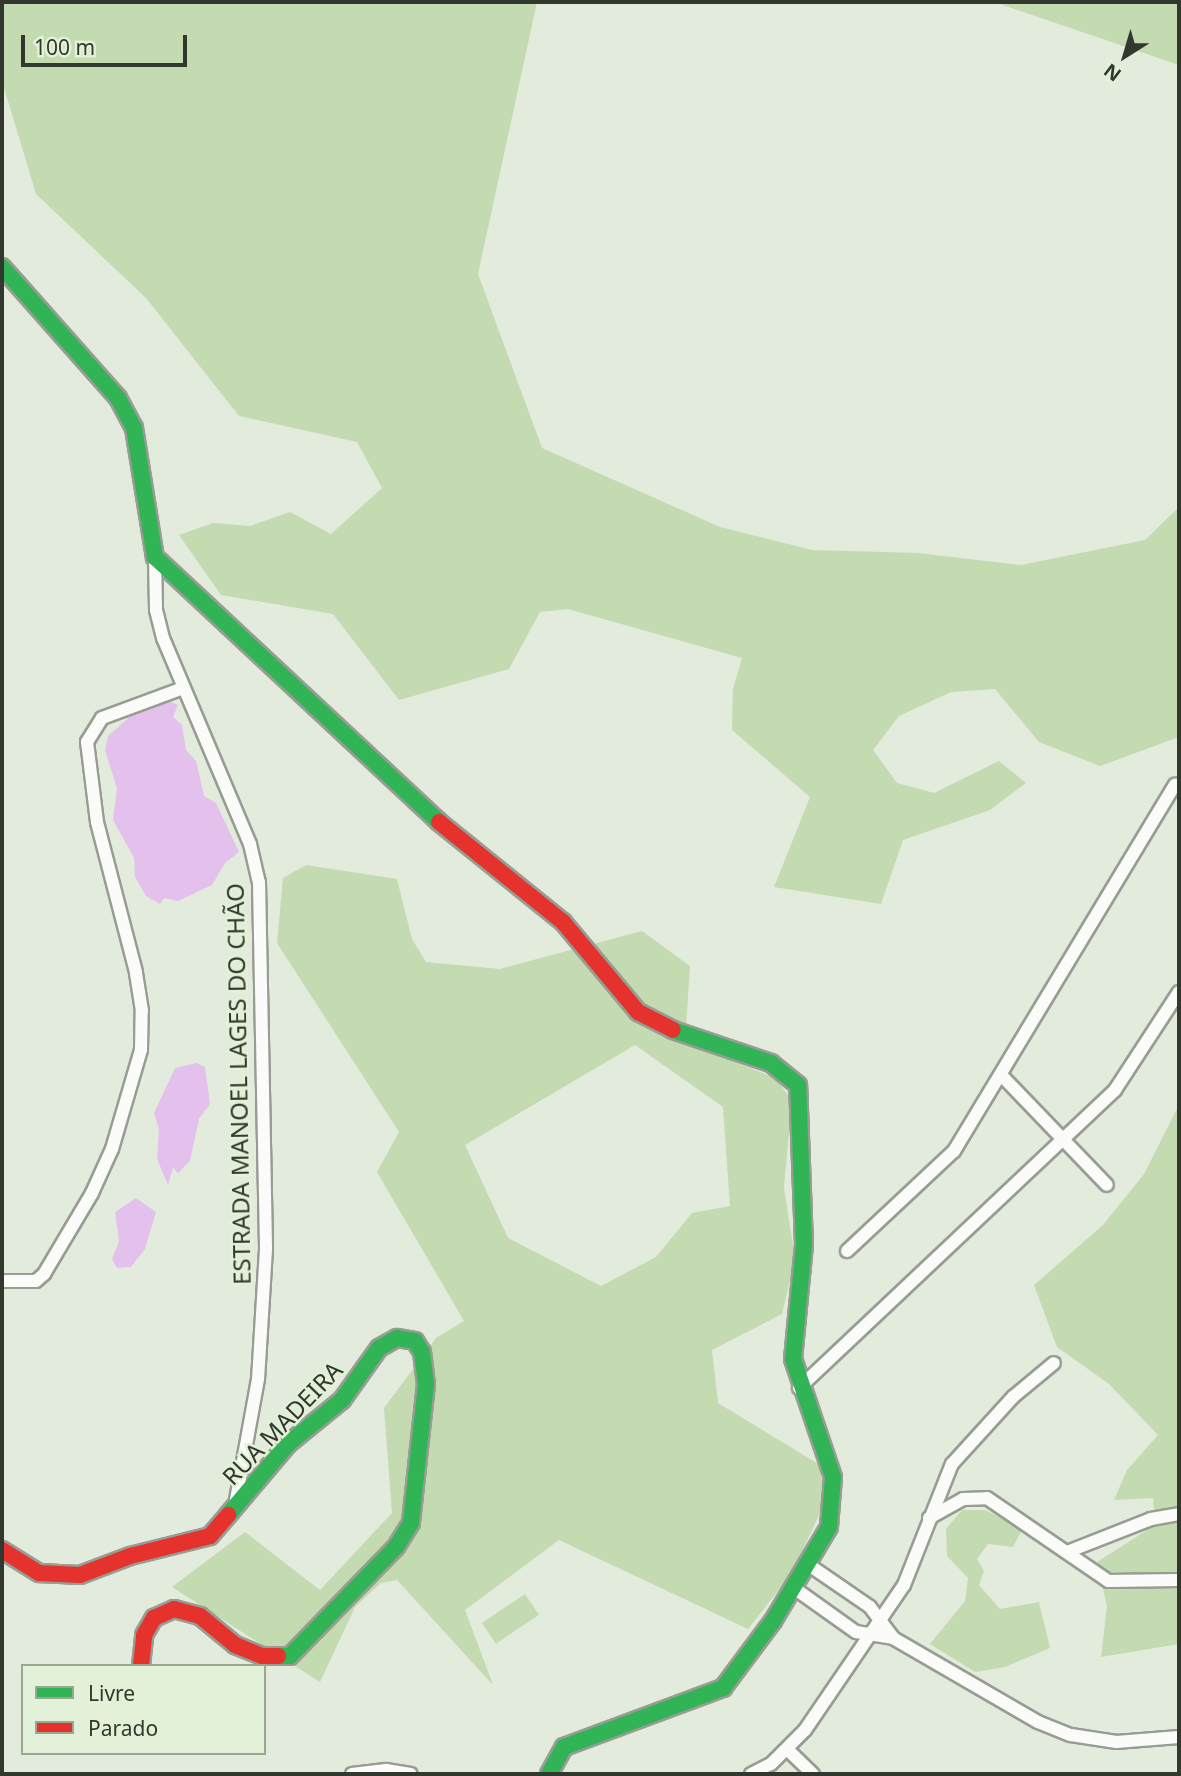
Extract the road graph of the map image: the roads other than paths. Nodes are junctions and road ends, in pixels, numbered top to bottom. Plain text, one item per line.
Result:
1 (2, 267) edge
2 (155, 556) junction
3 (183, 688) junction
4 (1175, 784) dead end
5 (1179, 992) edge
6 (1002, 1076) junction
7 (1060, 1139) junction
8 (1107, 1185) dead end
9 (847, 1251) dead end
10 (2, 1281) edge
11 (1054, 1363) dead end
12 (799, 1388) junction
13 (234, 1506) junction
14 (1179, 1514) edge
15 (929, 1518) junction
16 (2, 1550) edge
17 (1067, 1552) junction
18 (809, 1565) junction
19 (1179, 1580) edge
20 (794, 1588) junction
21 (882, 1617) junction
22 (869, 1637) junction
23 (893, 1638) junction
24 (141, 1664) edge
25 (1179, 1737) edge
26 (788, 1750) junction
27 (352, 1774) edge
28 (411, 1774) edge
29 (549, 1774) edge
30 (751, 1774) edge
31 (813, 1774) edge

1 - 2 street, ESTRADA MANOEL LAGES DO CHÃO
2 - 3 street, ESTRADA MANOEL LAGES DO CHÃO
2 - 12 street
3 - 10 street
3 - 13 street, ESTRADA MANOEL LAGES DO CHÃO
4 - 6 street
5 - 7 street
6 - 7 street
6 - 9 street
7 - 8 street
7 - 12 street
11 - 15 street
12 - 18 street
13 - 16 street, RUA MADEIRA
13 - 24 street, RUA MADEIRA
14 - 17 street
15 - 17 street
15 - 21 street
17 - 19 street
18 - 20 street
18 - 21 street
20 - 22 street
20 - 29 street
21 - 22 street
21 - 23 street
22 - 23 street
22 - 26 street
23 - 25 street
26 - 30 street
26 - 31 street
27 - 28 street

